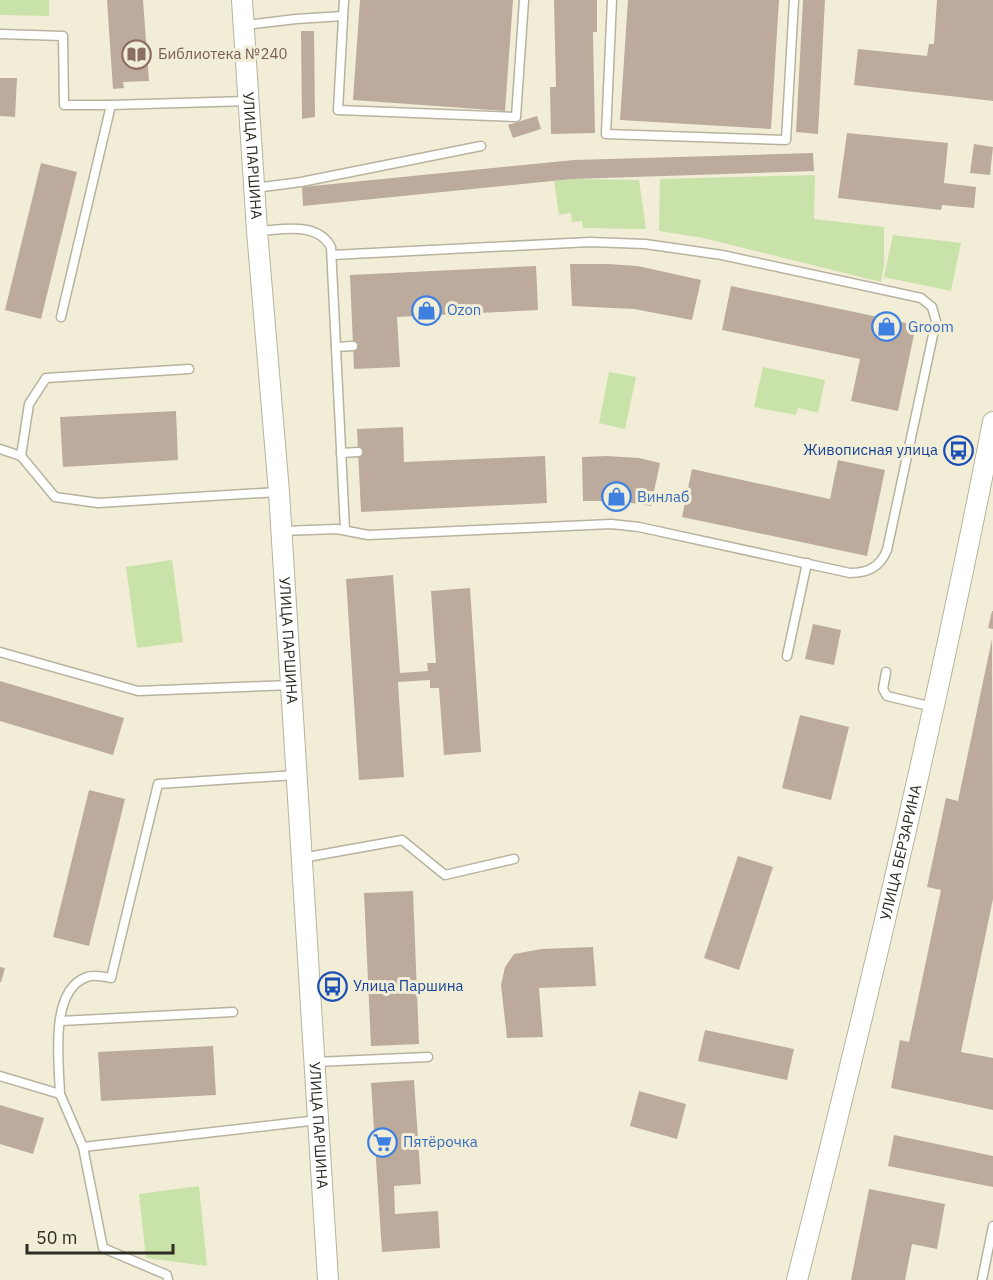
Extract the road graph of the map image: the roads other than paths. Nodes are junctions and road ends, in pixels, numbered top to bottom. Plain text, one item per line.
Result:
1 (242, 0) edge
2 (344, 0) edge
3 (524, 0) edge
4 (612, 0) edge
5 (794, 0) edge
6 (343, 16) junction
7 (244, 25) junction
8 (0, 34) edge
9 (248, 101) junction
10 (111, 105) junction
11 (481, 146) dead end
12 (254, 188) junction
13 (257, 231) junction
14 (332, 255) junction
15 (61, 317) dead end
16 (353, 346) dead end
17 (336, 347) junction
18 (189, 369) dead end
19 (993, 422) edge
20 (0, 449) edge
21 (358, 452) dead end
22 (341, 453) junction
23 (21, 456) junction
24 (279, 492) junction
25 (345, 530) junction
26 (281, 531) junction
27 (807, 563) junction
28 (0, 652) edge
29 (787, 656) dead end
30 (886, 672) dead end
31 (291, 685) junction
32 (933, 707) junction
33 (297, 775) junction
34 (302, 858) junction
35 (514, 859) dead end
36 (233, 1012) dead end
37 (61, 1021) junction
38 (428, 1057) dead end
39 (315, 1062) junction
40 (0, 1076) edge
41 (60, 1094) junction
42 (319, 1120) junction
43 (83, 1147) junction
44 (993, 1226) edge
45 (168, 1280) edge
46 (328, 1280) edge
47 (796, 1280) edge
48 (982, 1280) edge

1 - 7 street, УЛИЦА ПАРШИНА
2 - 6 lane
3 - 6 lane
4 - 5 lane
6 - 7 lane
7 - 9 street, УЛИЦА ПАРШИНА
8 - 10 lane
9 - 10 lane
9 - 12 street, УЛИЦА ПАРШИНА
10 - 15 lane
11 - 12 lane
12 - 13 street, УЛИЦА ПАРШИНА
13 - 14 lane
13 - 24 street, УЛИЦА ПАРШИНА
14 - 17 lane
14 - 27 lane
16 - 17 lane
17 - 22 lane
18 - 23 lane
19 - 32 street, УЛИЦА БЕРЗАРИНА
20 - 23 lane
21 - 22 lane
22 - 25 lane
23 - 24 lane
24 - 26 street, УЛИЦА ПАРШИНА
25 - 26 lane
25 - 27 lane
26 - 31 street, УЛИЦА ПАРШИНА
27 - 29 lane
28 - 31 lane
30 - 32 lane
31 - 33 street, УЛИЦА ПАРШИНА
32 - 47 street, УЛИЦА БЕРЗАРИНА
33 - 34 street, УЛИЦА ПАРШИНА
33 - 37 lane
34 - 35 lane
34 - 39 street, УЛИЦА ПАРШИНА
36 - 37 lane
37 - 41 lane
38 - 39 lane
39 - 42 street, УЛИЦА ПАРШИНА
40 - 41 lane
41 - 43 lane
42 - 43 lane
42 - 46 street, УЛИЦА ПАРШИНА
43 - 45 lane
44 - 48 lane

